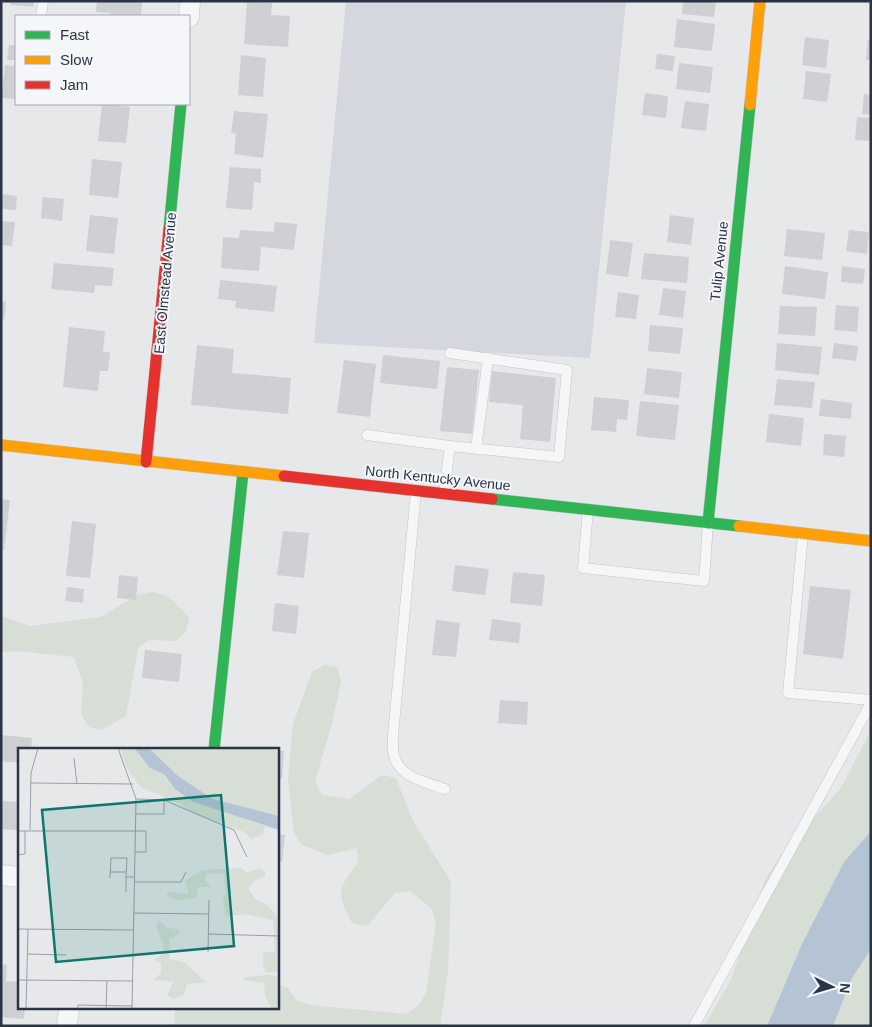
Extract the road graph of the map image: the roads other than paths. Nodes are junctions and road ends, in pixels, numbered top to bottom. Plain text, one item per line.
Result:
1 (43, 1) edge
2 (190, 1) edge
3 (760, 1) edge
4 (41, 15) edge
5 (189, 15) edge
6 (181, 105) edge
7 (450, 353) dead end
8 (488, 358) junction
9 (367, 435) dead end
10 (1, 446) edge
11 (450, 446) junction
12 (476, 448) junction
13 (146, 462) junction
14 (243, 472) junction
15 (416, 491) junction
16 (444, 494) junction
17 (588, 510) junction
18 (708, 523) junction
19 (803, 533) junction
20 (871, 541) edge
21 (871, 701) edge
22 (214, 748) edge
23 (446, 789) dead end
24 (1, 875) edge
25 (18, 878) edge
26 (69, 1010) edge
27 (68, 1026) edge
28 (694, 1026) edge

1 - 4 lane
2 - 5 street
3 - 18 street, Tulip Avenue
6 - 13 street, East Olmstead Avenue
7 - 8 lane
8 - 12 lane
8 - 12 lane
9 - 11 lane
10 - 13 street, North Kentucky Avenue
11 - 12 lane
11 - 16 lane
13 - 14 street, North Kentucky Avenue
14 - 15 street, North Kentucky Avenue
14 - 22 street
15 - 16 street, North Kentucky Avenue
15 - 23 lane
16 - 17 street, North Kentucky Avenue
17 - 18 street, North Kentucky Avenue
17 - 18 lane
18 - 19 street, North Kentucky Avenue
19 - 20 street, North Kentucky Avenue
19 - 21 lane
21 - 28 lane
24 - 25 street
26 - 27 street

